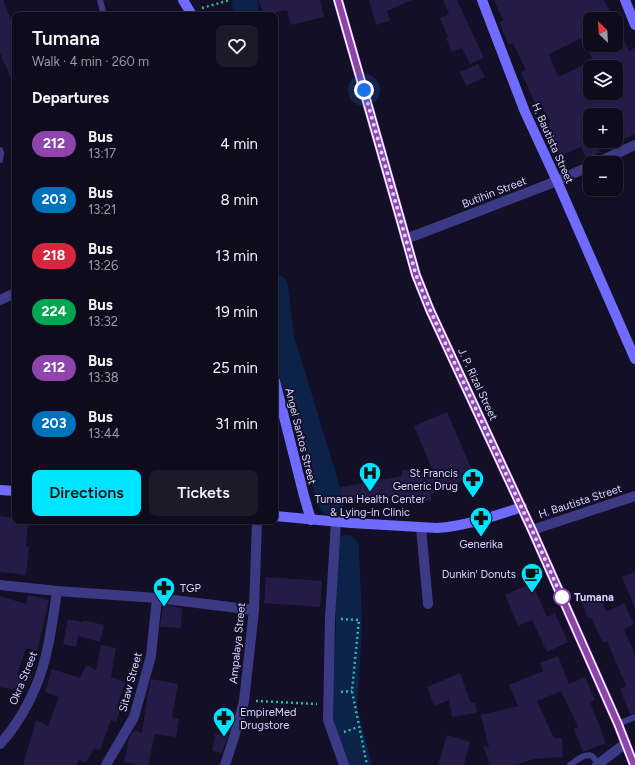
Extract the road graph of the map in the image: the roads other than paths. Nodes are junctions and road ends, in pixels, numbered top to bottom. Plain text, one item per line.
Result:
1 (100, 0) edge
2 (183, 0) edge
3 (338, 0) edge
4 (482, 0) edge
5 (625, 0) edge
6 (103, 12) edge
7 (190, 12) edge
8 (635, 25) edge
9 (635, 145) edge
10 (0, 150) edge
11 (611, 156) edge
12 (0, 160) edge
13 (583, 169) edge
14 (557, 181) junction
15 (406, 239) junction
16 (12, 294) edge
17 (0, 300) edge
18 (635, 359) edge
19 (278, 392) edge
20 (0, 490) edge
21 (12, 491) edge
22 (635, 496) edge
23 (522, 507) junction
24 (278, 516) edge
25 (311, 520) junction
26 (336, 522) junction
27 (257, 524) edge
28 (421, 528) junction
29 (532, 530) junction
30 (0, 585) edge
31 (57, 591) junction
32 (157, 598) junction
33 (428, 604) dead end
34 (254, 610) junction
35 (635, 717) edge
36 (618, 724) junction
37 (626, 743) junction
38 (0, 744) edge
39 (598, 764) edge
40 (106, 765) edge
41 (226, 765) edge
42 (344, 765) edge
43 (570, 765) edge
44 (634, 765) edge

1 - 6 lane
2 - 7 street
3 - 15 main road, J. P. Rizal Street
4 - 14 street, H. Bautista Street
5 - 8 street
9 - 11 street
10 - 12 lane
13 - 14 street, Butihin Street
14 - 15 street, Butihin Street
14 - 18 street, H. Bautista Street
15 - 23 main road, J. P. Rizal Street
16 - 17 street
19 - 25 street, Angel Santos Street
20 - 21 street
22 - 29 street, H. Bautista Street
23 - 28 street
23 - 29 main road, J. P. Rizal Street
24 - 25 street
25 - 26 street
26 - 28 street
26 - 42 street
27 - 34 street, Ampalaya Street
28 - 33 street
29 - 36 main road, J. P. Rizal Street
30 - 31 street
31 - 32 street
31 - 38 street, Okra Street
32 - 34 street
32 - 40 street, Sitaw Street
34 - 41 street, Ampalaya Street
35 - 36 lane
36 - 37 main road, J. P. Rizal Street
37 - 39 street
37 - 44 main road, J. P. Rizal Street
39 - 43 lane

